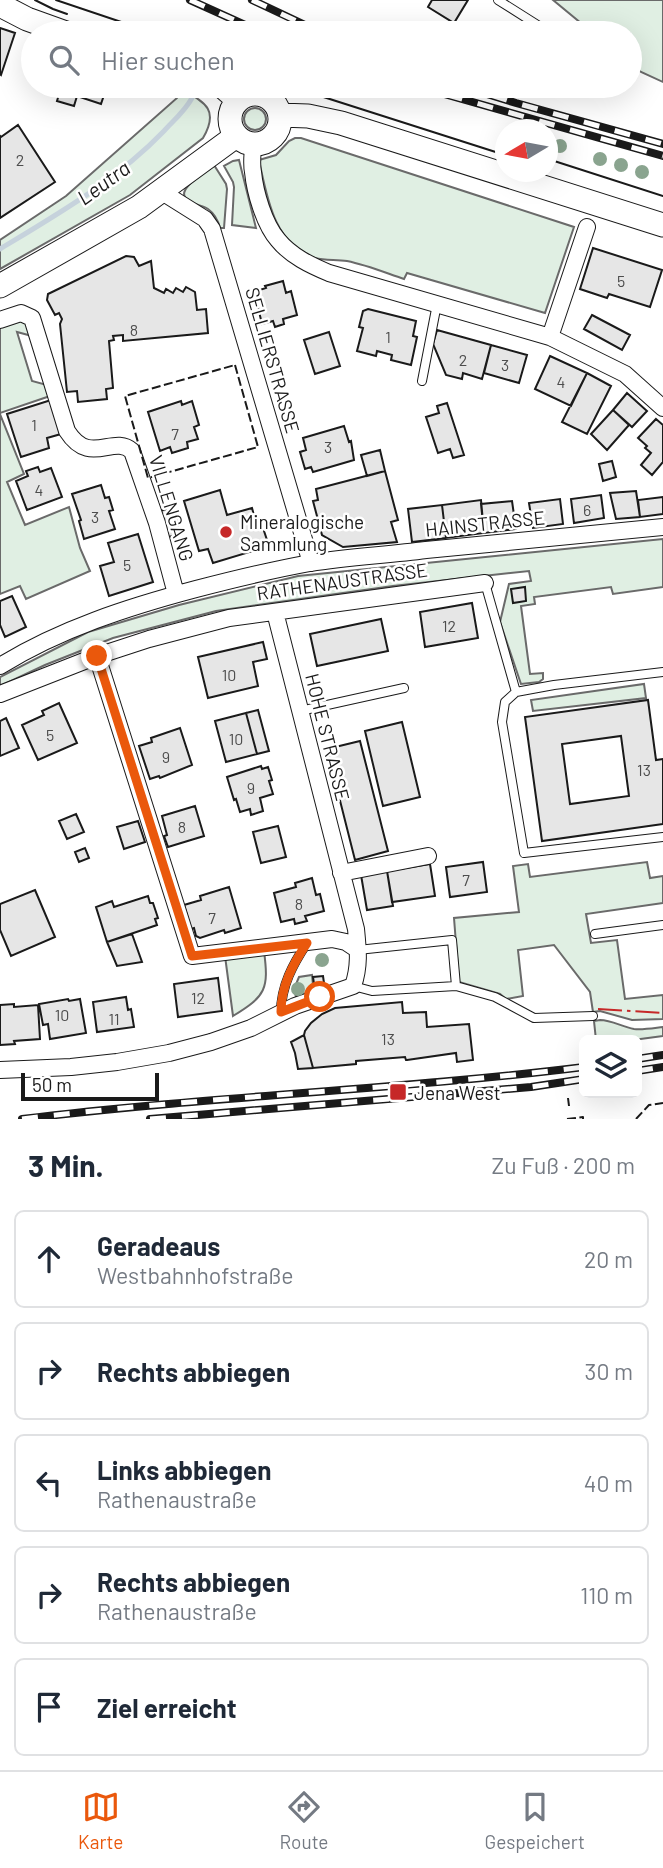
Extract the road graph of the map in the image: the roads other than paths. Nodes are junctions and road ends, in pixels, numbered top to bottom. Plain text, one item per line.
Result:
1 (498, 0) edge
2 (0, 5) edge
3 (33, 21) edge
4 (531, 21) edge
5 (231, 98) edge
6 (268, 98) edge
7 (280, 115) junction
8 (245, 140) junction
9 (162, 192) junction
10 (663, 225) edge
11 (587, 227) dead end
12 (0, 286) edge
13 (437, 304) junction
14 (0, 320) edge
15 (550, 337) junction
16 (422, 381) dead end
17 (663, 408) edge
18 (663, 527) edge
19 (311, 563) junction
20 (485, 583) joint
21 (176, 594) junction
22 (275, 612) junction
23 (97, 656) junction
24 (0, 666) edge
25 (663, 673) edge
26 (404, 688) dead end
27 (516, 692) junction
28 (0, 694) edge
29 (300, 711) junction
30 (663, 837) edge
31 (428, 856) dead end
32 (341, 873) junction
33 (663, 925) edge
34 (595, 934) dead end
35 (307, 943) junction
36 (358, 950) junction
37 (353, 986) junction
38 (456, 986) junction
39 (281, 1012) junction
40 (593, 1016) dead end
41 (0, 1070) edge

1 - 4 lane
2 - 3 main road
5 - 8 main road
6 - 7 main road
7 - 8 main road
7 - 10 main road
8 - 9 main road
8 - 13 street
9 - 12 main road
9 - 19 street, SELLIERSTRASSE
11 - 15 street
13 - 15 street
13 - 16 lane
14 - 21 street, VILLENGANG
15 - 17 street
18 - 19 street, HAINSTRASSE
19 - 21 street, HAINSTRASSE
20 - 22 street, RATHENAUSTRASSE
20 - 27 lane, RATHENAUSTRASSE
21 - 24 street, HAINSTRASSE
22 - 23 street, RATHENAUSTRASSE
22 - 29 street, HOHE STRASSE
23 - 28 street, RATHENAUSTRASSE
23 - 35 street
25 - 27 lane
26 - 29 lane
27 - 30 lane
29 - 32 street, HOHE STRASSE
31 - 32 street
32 - 36 street, HOHE STRASSE
33 - 34 lane
35 - 36 street
35 - 39 lane
36 - 37 street, HOHE STRASSE
36 - 38 lane
37 - 38 lane
37 - 39 street
38 - 40 lane
39 - 41 street

